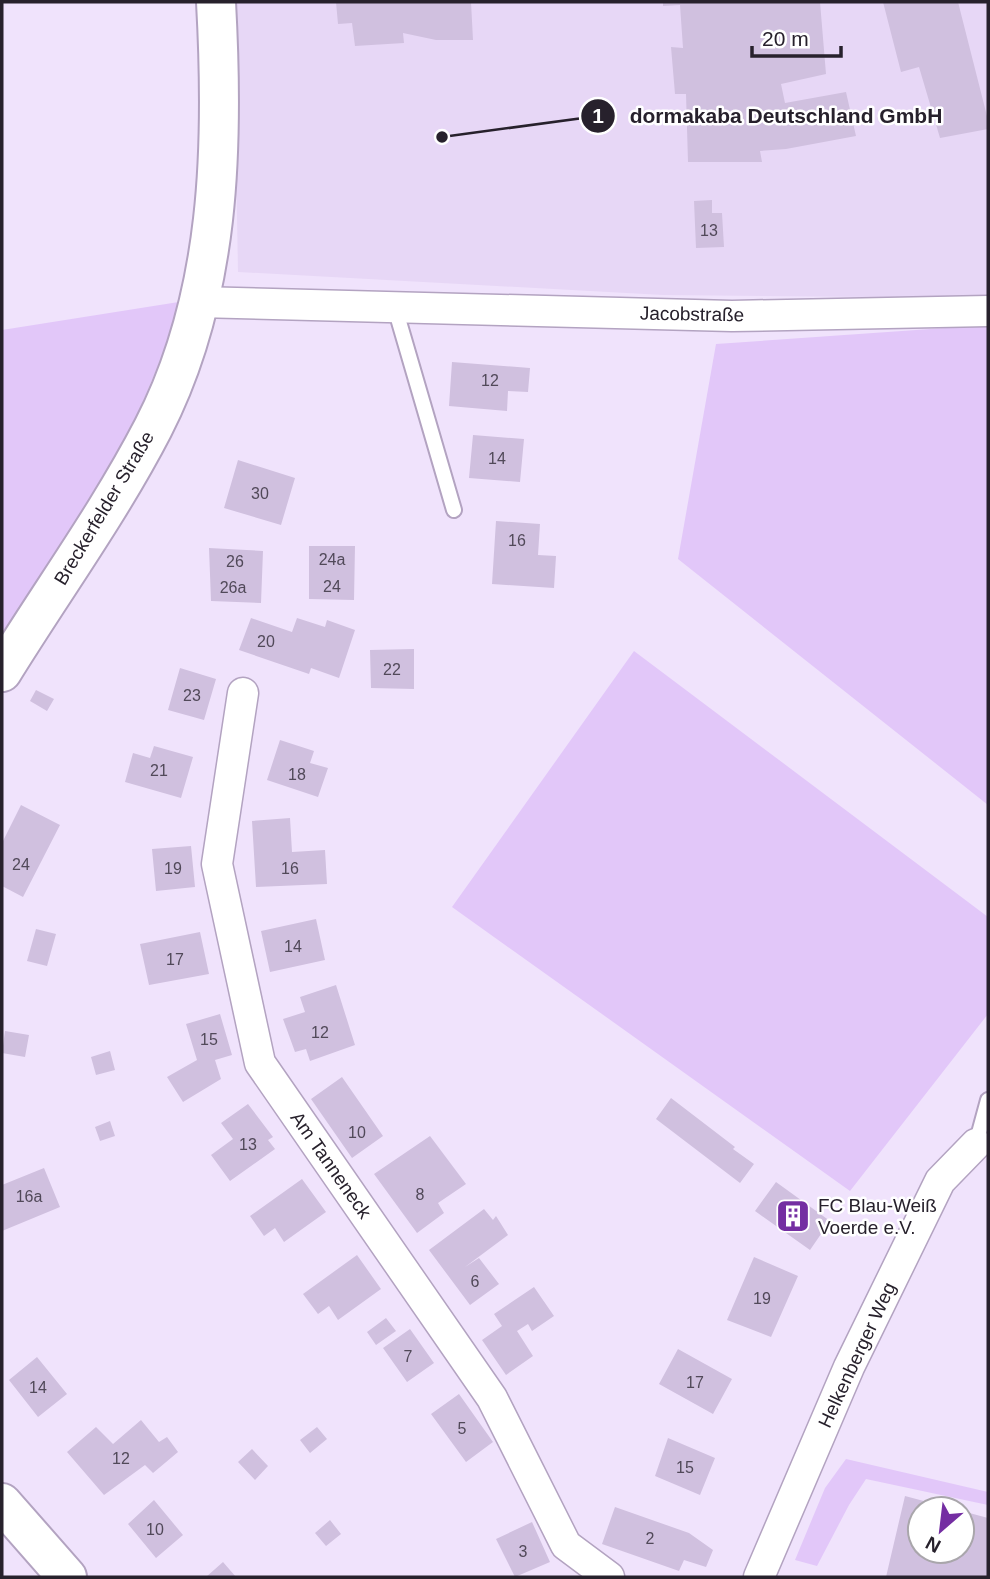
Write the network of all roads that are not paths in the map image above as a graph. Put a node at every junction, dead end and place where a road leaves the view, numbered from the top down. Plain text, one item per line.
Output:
1 (216, 2) edge
2 (198, 302) junction
3 (395, 308) junction
4 (988, 311) edge
5 (454, 510) dead end
6 (2, 672) edge
7 (243, 693) dead end
8 (988, 1100) edge
9 (976, 1144) joint
10 (2, 1503) edge
11 (67, 1577) edge
12 (608, 1577) edge
13 (759, 1577) edge

1 - 2 main road, Breckerfelder Straße
2 - 3 street, Jacobstraße
2 - 6 main road, Breckerfelder Straße
3 - 4 street, Jacobstraße
3 - 5 lane
7 - 12 street, Am Tanneneck
8 - 9 lane
9 - 13 street, Helkenberger Weg
10 - 11 main road

